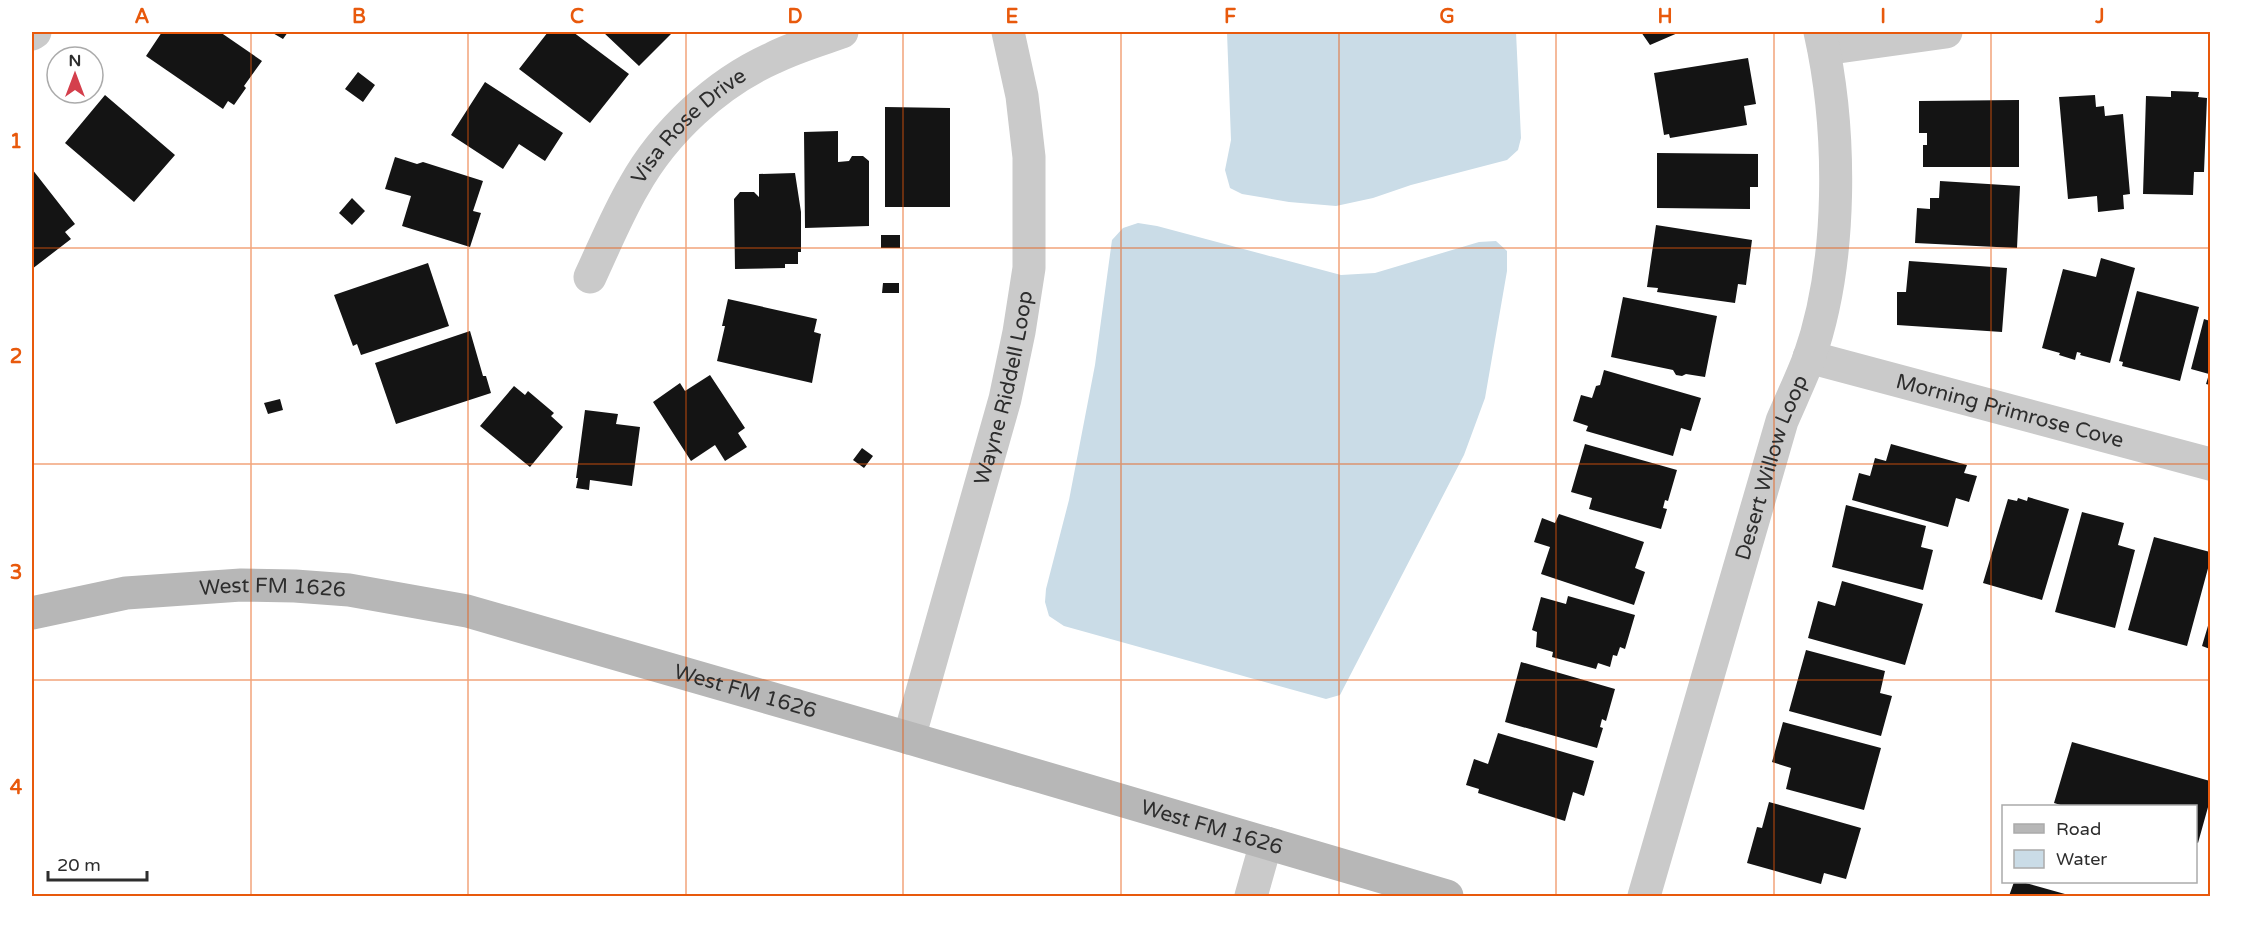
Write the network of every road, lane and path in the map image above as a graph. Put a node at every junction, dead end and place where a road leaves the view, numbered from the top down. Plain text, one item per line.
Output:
1 (842, 32) edge
2 (1008, 32) edge
3 (1946, 32) edge
4 (1822, 40) edge
5 (590, 277) dead end
6 (1809, 357) junction
7 (2211, 464) edge
8 (32, 613) edge
9 (909, 738) junction
10 (1266, 843) junction
11 (1251, 897) edge
12 (1446, 897) edge
13 (1644, 897) edge

1 - 5 street, Visa Rose Drive
2 - 9 street, Wayne Riddell Loop
3 - 4 street
4 - 6 street, Desert Willow Loop
6 - 7 street, Morning Primrose Cove
6 - 13 street, Desert Willow Loop
8 - 9 main road, West FM 1626
9 - 10 main road, West FM 1626
10 - 11 street
10 - 12 main road, West FM 1626

